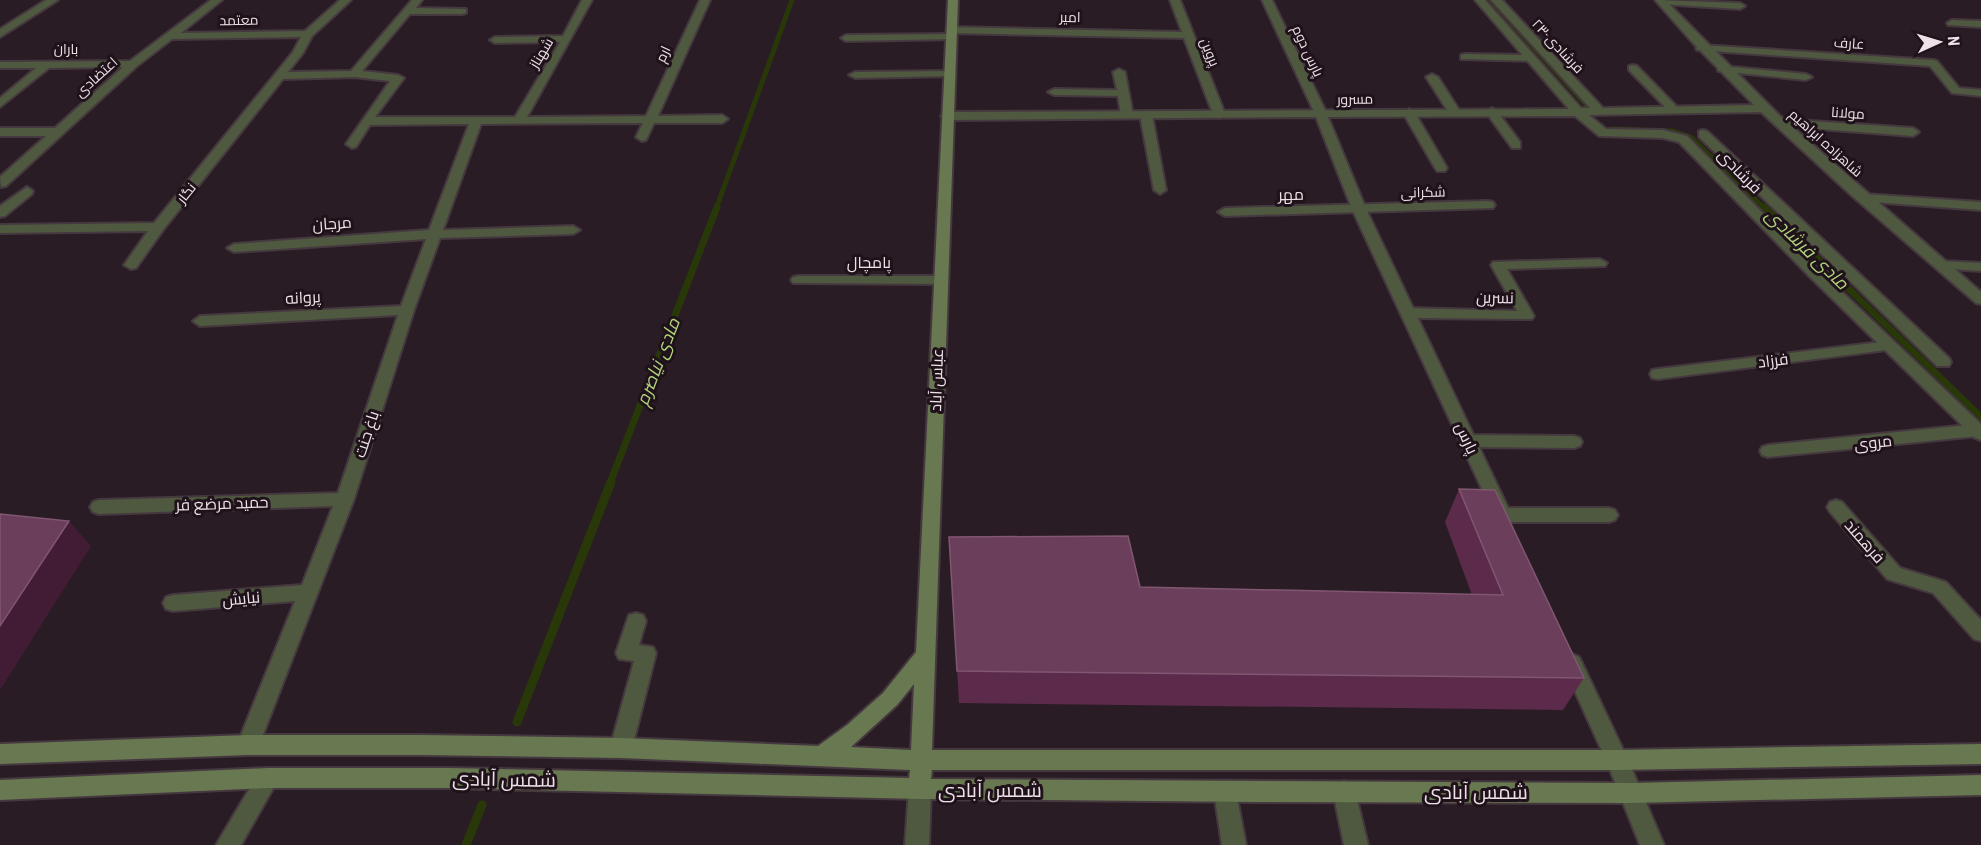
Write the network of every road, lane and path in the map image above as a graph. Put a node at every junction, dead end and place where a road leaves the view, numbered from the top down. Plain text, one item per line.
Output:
1 (53, 0) edge
2 (217, 0) edge
3 (346, 0) edge
4 (417, 0) edge
5 (587, 0) edge
6 (705, 0) edge
7 (954, 0) edge
8 (1175, 0) edge
9 (1267, 0) edge
10 (1480, 0) edge
11 (1496, 0) edge
12 (1660, 0) edge
13 (1740, 6) dead end
14 (407, 11) junction
15 (462, 11) dead end
16 (1953, 23) dead end
17 (1981, 24) edge
18 (952, 33) junction
19 (0, 34) edge
20 (308, 34) junction
21 (1187, 35) junction
22 (170, 36) junction
23 (846, 38) dead end
24 (566, 39) junction
25 (495, 40) dead end
26 (1701, 48) junction
27 (1465, 57) dead end
28 (1531, 58) junction
29 (0, 64) edge
30 (47, 64) junction
31 (133, 64) junction
32 (1633, 68) dead end
33 (1722, 69) junction
34 (1119, 72) dead end
35 (354, 74) junction
36 (949, 74) junction
37 (855, 75) dead end
38 (281, 76) junction
39 (1432, 77) dead end
40 (1806, 77) dead end
41 (1054, 92) dead end
42 (1121, 93) junction
43 (1981, 93) edge
44 (0, 104) edge
45 (1763, 108) junction
46 (1674, 110) junction
47 (1599, 111) junction
48 (1492, 112) junction
49 (1578, 112) junction
50 (1409, 113) junction
51 (1455, 113) junction
52 (1219, 114) junction
53 (1321, 114) junction
54 (1127, 115) junction
55 (1146, 115) junction
56 (947, 116) junction
57 (722, 119) dead end
58 (649, 120) junction
59 (366, 121) junction
60 (476, 121) junction
61 (518, 121) junction
62 (1781, 123) junction
63 (0, 132) edge
64 (57, 132) junction
65 (1913, 132) dead end
66 (1703, 134) dead end
67 (642, 138) dead end
68 (352, 144) dead end
69 (1516, 145) dead end
70 (1441, 168) dead end
71 (1, 183) edge
72 (1160, 190) dead end
73 (27, 192) dead end
74 (1864, 198) junction
75 (1488, 206) dead end
76 (1981, 206) edge
77 (1359, 209) junction
78 (1224, 212) dead end
79 (0, 213) edge
80 (158, 227) junction
81 (0, 229) edge
82 (573, 230) dead end
83 (434, 234) junction
84 (234, 248) dead end
85 (1600, 263) dead end
86 (131, 265) dead end
87 (1941, 265) junction
88 (1981, 267) edge
89 (1847, 271) junction
90 (1814, 273) junction
91 (798, 280) dead end
92 (940, 280) junction
93 (1981, 300) edge
94 (407, 309) junction
95 (1409, 313) junction
96 (200, 321) dead end
97 (1889, 346) junction
98 (1943, 362) dead end
99 (1658, 374) dead end
100 (1979, 432) edge
101 (1468, 441) junction
102 (1574, 442) dead end
103 (1768, 451) dead end
104 (345, 499) junction
105 (99, 507) dead end
106 (1836, 507) dead end
107 (1503, 516) junction
108 (1609, 516) dead end
109 (1513, 537) edge
110 (308, 592) junction
111 (173, 603) dead end
112 (636, 621) dead end
113 (1981, 633) edge
114 (1562, 643) edge
115 (924, 657) junction
116 (248, 745) junction
117 (621, 748) junction
118 (0, 754) edge
119 (1981, 754) edge
120 (822, 756) junction
121 (920, 760) junction
122 (1617, 760) junction
123 (268, 778) junction
124 (1981, 786) edge
125 (920, 789) junction
126 (0, 790) edge
127 (1344, 791) junction
128 (1225, 792) junction
129 (1631, 793) junction
130 (228, 845) edge
131 (917, 845) edge
132 (1234, 845) edge
133 (1356, 845) edge
134 (1652, 845) edge

1 - 19 street
2 - 22 street, اعتضادی
3 - 20 street, نگار
4 - 14 street
5 - 24 street, شهناز
6 - 58 street, ارم
7 - 18 main road, عباس آباد
8 - 21 street, پروین
9 - 53 street, پارس دوم
10 - 28 street, فرشادی
11 - 47 street, ۲۳-فرشادی
12 - 13 street
12 - 26 street, شاهزاده ابراهیم
14 - 15 street
14 - 35 street
16 - 17 street
18 - 21 street, امیر
18 - 23 street, امیر
18 - 36 main road, عباس آباد
20 - 22 street, معتمد
20 - 38 street, نگار
21 - 52 street, پروین
22 - 31 street, اعتضادی
24 - 25 street
24 - 61 street, شهناز
26 - 33 street, شاهزاده ابراهیم
26 - 43 street, عارف
27 - 28 street
28 - 49 street, فرشادی
29 - 30 street, باران
30 - 31 street, باران
30 - 44 street
31 - 64 street, اعتضادی
32 - 46 street
33 - 40 street
33 - 45 street, شاهزاده ابراهیم
34 - 42 street
35 - 38 street
35 - 59 street
36 - 37 street
36 - 56 main road, عباس آباد
38 - 80 street, نگار
39 - 51 street
41 - 42 street
42 - 54 street
45 - 46 street, مسرور
45 - 62 street, شاهزاده ابراهیم
46 - 47 street, مسرور
47 - 49 street, مسرور
48 - 49 street, مسرور
48 - 51 street, مسرور
48 - 69 street
49 - 90 street, فرشادی
50 - 51 street, مسرور
50 - 53 street, مسرور
50 - 70 street
52 - 53 street, مسرور
52 - 55 street, مسرور
53 - 77 street, پارس
54 - 55 street, مسرور
54 - 56 street, مسرور
55 - 72 street
56 - 92 main road, عباس آباد
57 - 58 street
58 - 61 street
58 - 67 street, ارم
59 - 60 street
59 - 68 street
60 - 61 street
60 - 83 street, باغ جنت
62 - 65 street, مولانا
62 - 74 street, شاهزاده ابراهیم
63 - 64 street
64 - 71 street, اعتضادی
66 - 89 street
73 - 79 street
74 - 76 street
74 - 87 street, شاهزاده ابراهیم
75 - 77 street, شکرانی
77 - 78 street, مهر
77 - 95 street, پارس
80 - 81 street
80 - 86 street, نگار
82 - 83 street, مرجان
83 - 84 street, مرجان
83 - 94 street, باغ جنت
85 - 95 street, نسرین
87 - 88 street
87 - 93 street, شاهزاده ابراهیم
89 - 90 street
89 - 98 street
90 - 97 street, فرشادی
91 - 92 street, پامچال
92 - 115 main road, عباس آباد
94 - 96 street, پروانه
94 - 104 street, باغ جنت
95 - 101 street, پارس
97 - 99 street, فرزاد
97 - 100 street, فرشادی
100 - 103 street, مروی
101 - 102 street
101 - 107 street, پارس
104 - 105 street, حمید مرضع فر
104 - 110 street, باغ جنت
106 - 113 street, فرهمند
107 - 108 street
107 - 109 street, پارس
110 - 111 street, نیایش
110 - 116 street, باغ جنت
112 - 117 street
114 - 122 street
115 - 120 main road
115 - 121 main road, عباس آباد
116 - 117 main road, شمس آبادی
116 - 118 main road, شمس آبادی
117 - 120 main road, شمس آبادی
119 - 122 main road, شمس آبادی
120 - 121 main road, شمس آبادی
121 - 122 main road, شمس آبادی
121 - 125 main road, عباس آباد
122 - 129 street
123 - 125 main road, شمس آبادی
123 - 126 main road, شمس آبادی
123 - 130 street
124 - 129 main road, شمس آبادی
125 - 128 main road, شمس آبادی
125 - 131 street
127 - 128 main road, شمس آبادی
127 - 129 main road, شمس آبادی
127 - 133 street
128 - 132 street
129 - 134 street

